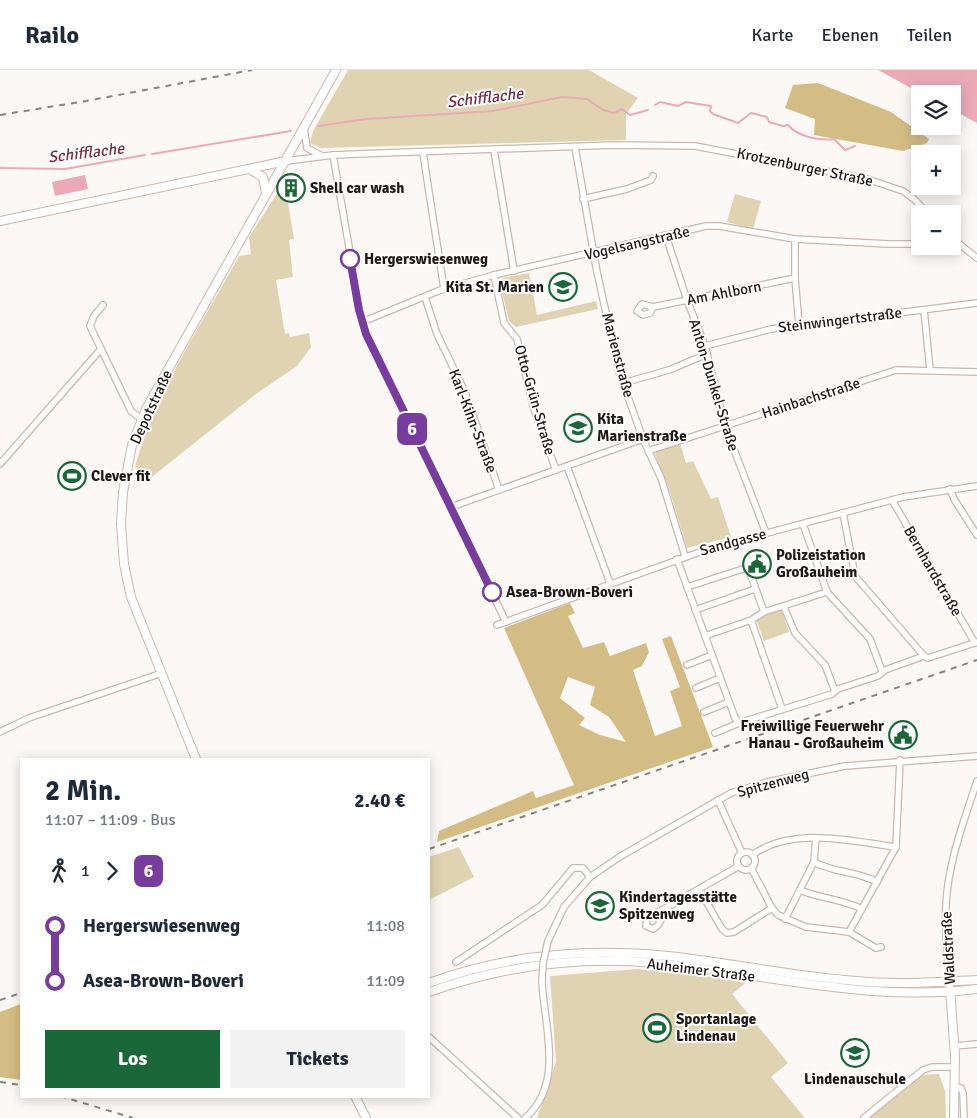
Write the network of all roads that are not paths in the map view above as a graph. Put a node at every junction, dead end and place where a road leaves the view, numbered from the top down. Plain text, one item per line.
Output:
1 (336, 70) edge
2 (304, 128) junction
3 (576, 147) junction
4 (494, 150) junction
5 (423, 153) junction
6 (333, 155) junction
7 (324, 156) junction
8 (286, 161) junction
9 (247, 168) junction
10 (653, 176) dead end
11 (265, 198) junction
12 (584, 199) junction
13 (920, 205) edge
14 (0, 222) edge
15 (666, 236) junction
16 (795, 239) junction
17 (911, 244) edge
18 (961, 245) edge
19 (593, 253) junction
20 (977, 258) edge
21 (514, 271) junction
22 (494, 275) junction
23 (795, 278) junction
24 (444, 289) junction
25 (425, 297) junction
26 (686, 300) junction
27 (977, 303) edge
28 (103, 305) dead end
29 (653, 307) dead end
30 (924, 310) junction
31 (362, 322) junction
32 (799, 325) junction
33 (705, 346) junction
34 (101, 349) junction
35 (707, 354) junction
36 (930, 370) junction
37 (977, 372) edge
38 (623, 383) junction
39 (141, 419) junction
40 (725, 426) junction
41 (643, 439) junction
42 (648, 451) junction
43 (0, 464) edge
44 (567, 466) junction
45 (556, 470) junction
46 (977, 486) edge
47 (950, 489) junction
48 (499, 490) junction
49 (892, 500) junction
50 (451, 507) junction
51 (843, 512) junction
52 (803, 524) junction
53 (766, 533) junction
54 (977, 535) edge
55 (685, 556) junction
56 (677, 559) junction
57 (610, 583) junction
58 (687, 587) junction
59 (756, 589) junction
60 (827, 592) junction
61 (784, 607) junction
62 (695, 610) junction
63 (764, 612) junction
64 (751, 620) junction
65 (506, 622) junction
66 (497, 625) dead end
67 (705, 636) junction
68 (976, 642) edge
69 (712, 655) junction
70 (924, 656) junction
71 (687, 665) dead end
72 (882, 671) junction
73 (162, 672) junction
74 (720, 678) junction
75 (696, 688) dead end
76 (835, 691) junction
77 (729, 702) junction
78 (782, 709) junction
79 (704, 712) dead end
80 (740, 723) junction
81 (0, 732) edge
82 (715, 733) dead end
83 (977, 756) edge
84 (196, 758) edge
85 (900, 760) junction
86 (977, 781) edge
87 (718, 800) junction
88 (816, 838) junction
89 (896, 847) junction
90 (742, 853) junction
91 (752, 855) junction
92 (814, 862) junction
93 (739, 866) junction
94 (751, 868) junction
95 (590, 877) junction
96 (877, 882) junction
97 (700, 889) junction
98 (800, 890) junction
99 (772, 908) junction
100 (664, 909) dead end
101 (862, 909) junction
102 (785, 918) junction
103 (849, 932) junction
104 (881, 947) dead end
105 (456, 962) dead end
106 (977, 980) edge
107 (950, 982) junction
108 (430, 983) edge
109 (977, 989) edge
110 (430, 992) edge
111 (951, 992) junction
112 (430, 1038) edge
113 (977, 1044) edge
114 (955, 1046) junction
115 (955, 1067) junction
116 (955, 1086) junction
117 (356, 1098) edge
118 (366, 1118) edge
119 (518, 1118) edge
120 (526, 1118) edge
121 (864, 1118) edge
122 (954, 1118) edge
123 (964, 1118) edge

1 - 2 main road, Depotstraße
2 - 7 street
2 - 8 main road, Depotstraße
3 - 4 street
3 - 12 street, Marienstraße
3 - 13 street, Krotzenburger Straße
4 - 5 street
4 - 21 street
5 - 6 street
5 - 24 street
6 - 7 street
6 - 31 street
7 - 8 street
8 - 9 main road
8 - 11 main road, Depotstraße
9 - 11 main road
9 - 14 main road
10 - 12 street
11 - 39 main road, Depotstraße
12 - 19 street, Marienstraße
15 - 16 street, Vogelsangstraße
15 - 19 street, Vogelsangstraße
15 - 26 street, Anton-Dunkel-Straße
16 - 17 street, Vogelsangstraße
16 - 23 street
18 - 20 street
19 - 21 street, Vogelsangstraße
19 - 38 street, Marienstraße
21 - 22 street, Vogelsangstraße
22 - 24 street, Vogelsangstraße
22 - 45 street, Otto-Grün-Straße
23 - 26 street, Am Ahlborn
23 - 32 street
24 - 25 street, Vogelsangstraße
25 - 31 street, Vogelsangstraße
25 - 48 street, Karl-Kihn-Straße
26 - 29 street, Am Ahlborn
26 - 33 street, Anton-Dunkel-Straße
27 - 30 street, Steinwingertstraße
28 - 34 street
30 - 32 street, Steinwingertstraße
30 - 36 street
31 - 50 street
32 - 33 street, Steinwingertstraße
33 - 35 street, Anton-Dunkel-Straße
34 - 39 street
34 - 43 street
35 - 38 street
35 - 40 street, Anton-Dunkel-Straße
36 - 37 street, Hainbachstraße
36 - 40 street, Hainbachstraße
38 - 41 street, Marienstraße
39 - 73 main road, Depotstraße
40 - 42 street, Hainbachstraße
40 - 53 street, Anton-Dunkel-Straße
41 - 42 street, Marienstraße
41 - 44 street
42 - 55 street, Marienstraße
44 - 45 street
44 - 57 street
45 - 48 street
46 - 47 street, Sandgasse
47 - 49 street, Sandgasse
47 - 54 street
48 - 50 street
49 - 51 street, Sandgasse
49 - 68 street, Bernhardstraße
50 - 65 street
51 - 52 street, Sandgasse
51 - 70 street
52 - 53 street, Sandgasse
52 - 60 street
53 - 55 street, Sandgasse
55 - 56 street, Sandgasse
56 - 57 street, Sandgasse
56 - 58 street
57 - 65 street, Sandgasse
58 - 59 street
58 - 62 street
59 - 62 street
59 - 63 street
60 - 61 street
60 - 72 street
61 - 63 street
61 - 76 street
62 - 67 street
63 - 64 street
64 - 67 street
64 - 78 street
65 - 66 street, Sandgasse
67 - 69 street
68 - 70 street
69 - 71 street
69 - 74 street
70 - 72 street
72 - 76 street
73 - 81 street
73 - 84 main road, Depotstraße
74 - 75 street
74 - 77 street
76 - 78 street
77 - 79 street
77 - 80 street
78 - 80 street
80 - 82 street
83 - 85 street, Spitzenweg
85 - 87 street, Spitzenweg
85 - 89 street
86 - 107 street, Waldstraße
87 - 90 street
87 - 95 street, Spitzenweg
88 - 89 street
88 - 91 street
88 - 92 street
89 - 96 street
90 - 91 street
90 - 93 street
91 - 94 street
92 - 96 street
92 - 98 street
93 - 94 street
93 - 97 street
94 - 99 street
95 - 105 street
95 - 120 street, Spitzenweg, bridge
96 - 101 street
97 - 99 street
97 - 100 street
98 - 101 street
98 - 102 street
99 - 102 street
101 - 103 street
102 - 103 street
103 - 104 street
106 - 107 main road, Auheimer Straße
107 - 108 main road, Auheimer Straße
107 - 111 main road, Waldstraße
109 - 111 main road, Auheimer Straße
110 - 111 main road, Auheimer Straße
111 - 114 main road, Waldstraße
112 - 119 street
113 - 114 street
114 - 115 main road, Waldstraße
115 - 116 main road, Waldstraße
115 - 121 street
116 - 122 main road, Waldstraße
116 - 123 street
117 - 118 main road

